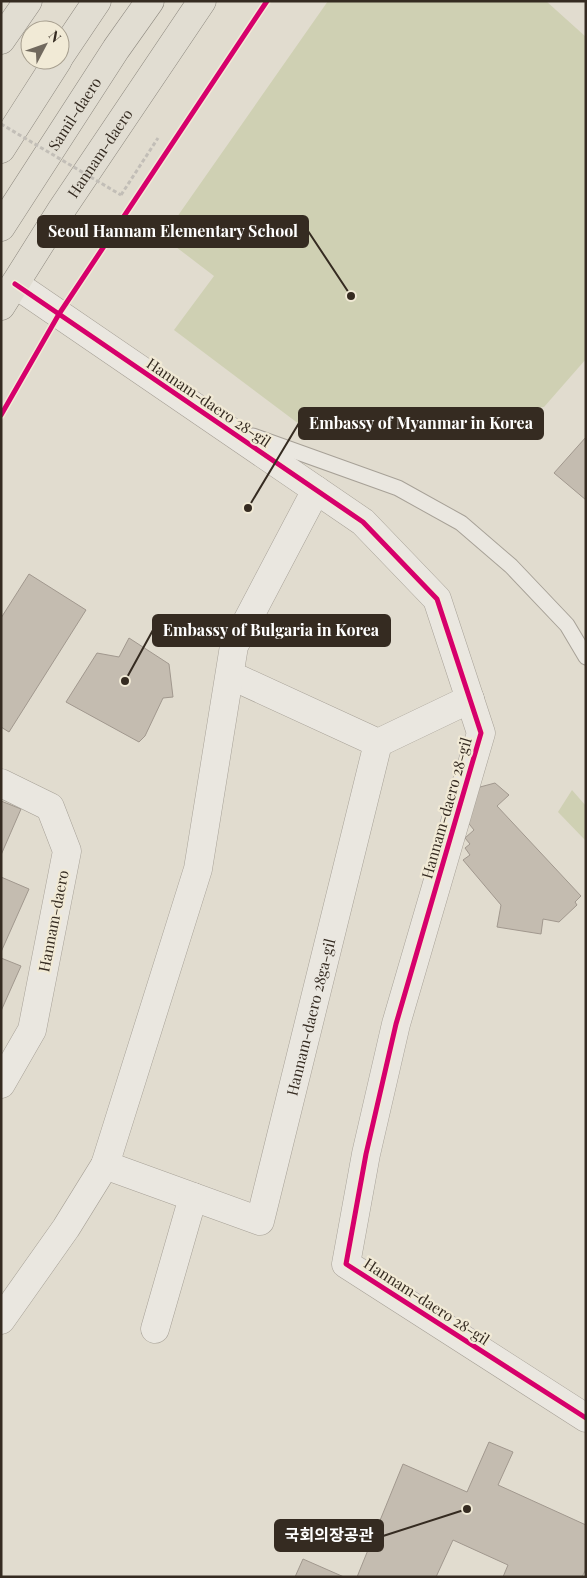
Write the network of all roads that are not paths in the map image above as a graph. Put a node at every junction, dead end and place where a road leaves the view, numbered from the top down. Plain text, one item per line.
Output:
1 (28, 1) edge
2 (97, 1) edge
3 (150, 1) edge
4 (202, 1) edge
5 (1, 40) edge
6 (70, 41) edge
7 (52, 70) edge
8 (1, 149) edge
9 (1, 227) edge
10 (8, 295) edge
11 (219, 424) junction
12 (316, 490) junction
13 (586, 657) edge
14 (230, 675) junction
15 (470, 699) junction
16 (378, 743) junction
17 (1, 783) edge
18 (1, 1084) edge
19 (105, 1165) junction
20 (193, 1197) junction
21 (1, 1320) edge
22 (155, 1329) dead end
23 (586, 1418) edge

1 - 5 main road
2 - 6 main road
3 - 9 main road, Samil-daero
4 - 10 main road, Hannam-daero
7 - 8 main road
10 - 11 street, Hannam-daero 28-gil
11 - 12 street, Hannam-daero 28-gil
11 - 13 lane
12 - 14 street
12 - 15 street, Hannam-daero 28-gil
14 - 16 street
14 - 19 street
15 - 16 street
15 - 23 street, Hannam-daero 28-gil
16 - 20 street, Hannam-daero 28ga-gil
17 - 18 street, Hannam-daero
19 - 20 street, Hannam-daero 28ga-gil
19 - 21 street
20 - 22 street

